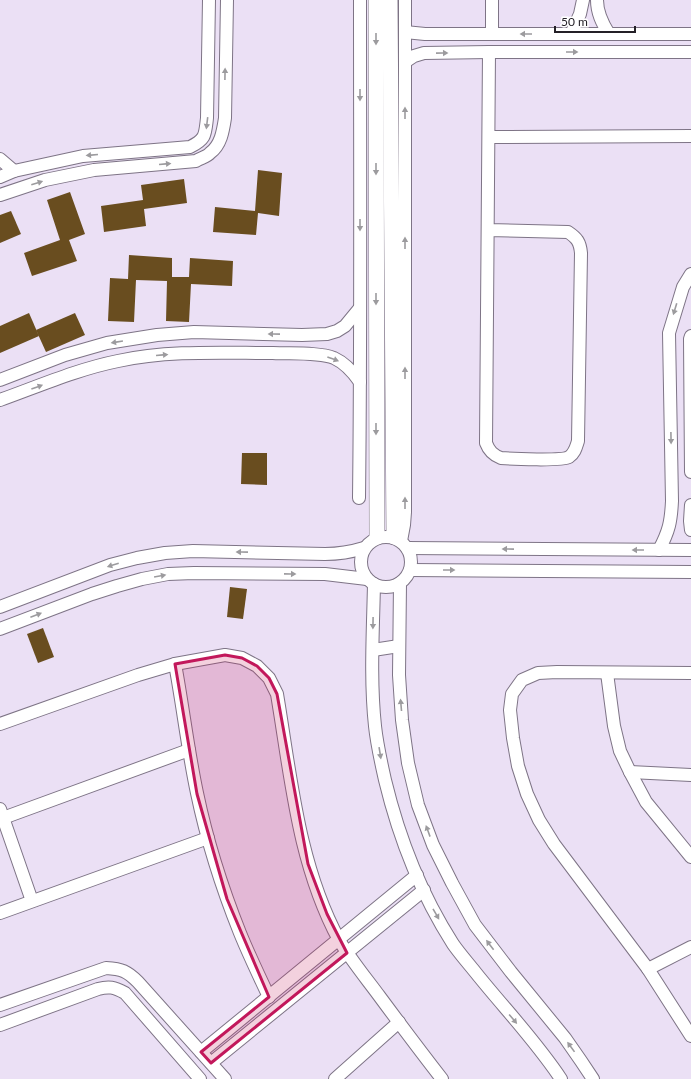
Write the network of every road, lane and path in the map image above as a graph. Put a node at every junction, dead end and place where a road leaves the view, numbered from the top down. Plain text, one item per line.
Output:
1 (210, 0) edge
2 (227, 0) edge
3 (360, 0) edge
4 (376, 0) edge
5 (390, 0) edge
6 (405, 0) edge
7 (492, 0) edge
8 (583, 0) edge
9 (597, 0) edge
10 (405, 32) junction
11 (492, 34) junction
12 (571, 34) junction
13 (609, 34) junction
14 (691, 34) edge
15 (489, 52) junction
16 (691, 52) edge
17 (406, 62) junction
18 (398, 83) junction
19 (691, 136) edge
20 (488, 137) junction
21 (0, 158) edge
22 (14, 171) junction
23 (0, 177) edge
24 (0, 195) edge
25 (488, 230) junction
26 (691, 274) edge
27 (359, 309) junction
28 (302, 335) junction
29 (691, 336) edge
30 (300, 354) junction
31 (0, 380) edge
32 (360, 382) junction
33 (0, 400) edge
34 (691, 472) edge
35 (358, 498) dead end
36 (672, 501) junction
37 (691, 501) edge
38 (691, 505) edge
39 (691, 530) edge
40 (377, 537) junction
41 (401, 542) junction
42 (364, 548) junction
43 (612, 550) junction
44 (659, 550) junction
45 (691, 550) edge
46 (410, 570) junction
47 (612, 571) junction
48 (691, 572) edge
49 (370, 582) junction
50 (400, 582) junction
51 (0, 607) edge
52 (0, 629) edge
53 (399, 646) junction
54 (373, 650) junction
55 (175, 664) junction
56 (606, 673) junction
57 (691, 673) edge
58 (0, 724) edge
59 (188, 750) junction
60 (630, 772) junction
61 (691, 775) edge
62 (2, 814) edge
63 (208, 838) junction
64 (691, 857) edge
65 (417, 875) junction
66 (424, 890) junction
67 (32, 901) junction
68 (0, 913) edge
69 (339, 939) junction
70 (691, 947) edge
71 (347, 953) junction
72 (648, 969) junction
73 (269, 997) junction
74 (0, 1006) edge
75 (399, 1022) junction
76 (0, 1025) edge
77 (691, 1036) edge
78 (201, 1052) junction
79 (211, 1063) junction
80 (200, 1079) edge
81 (225, 1079) edge
82 (335, 1079) edge
83 (442, 1079) edge
84 (561, 1079) edge
85 (593, 1079) edge

1 -> 22 street
24 -> 2 street
3 -> 27 street
4 -> 40 street
5 - 18 street
6 - 10 street
7 - 11 street
8 - 12 street
9 - 13 street
10 - 11 street
10 - 17 street
12 -> 11 street
12 - 13 street
13 - 14 street
15 -> 16 street
17 -> 15 street
15 - 20 street
17 - 18 street
41 -> 18 street
19 - 20 street
20 - 25 street
21 - 22 street
22 - 23 street
25 - 25 street
26 -> 36 street
27 - 28 street
27 - 32 street
28 - 30 street
28 -> 31 street
29 - 34 street
30 -> 32 street
33 -> 30 street
32 - 35 street
36 - 37 street
36 - 44 street
38 - 39 street
40 - 41 street
40 - 42 street
43 -> 41 street
41 - 46 street
42 - 49 street
42 -> 51 street
44 -> 43 street
43 - 47 street
44 - 45 street
46 -> 47 street
46 - 50 street
47 - 48 street
49 - 50 street
52 -> 49 street
49 -> 54 street
50 - 53 street
53 - 54 street
85 -> 53 street
54 -> 65 street
55 - 58 street
55 - 59 street
55 - 69 street
56 - 57 street
56 - 60 street
56 - 72 street
59 - 62 street
59 - 63 street
60 - 61 street
60 - 64 street
62 - 67 street
63 - 67 street
63 - 73 street
65 - 66 street
65 - 69 street
66 - 71 street
66 -> 84 street
67 - 68 street
69 - 71 street
69 - 73 street
70 - 72 street
71 - 75 street
71 - 79 street
72 - 77 street
73 - 78 street
74 - 78 street
75 - 82 street
75 - 83 street
76 - 80 street
78 - 79 street
79 - 81 street

